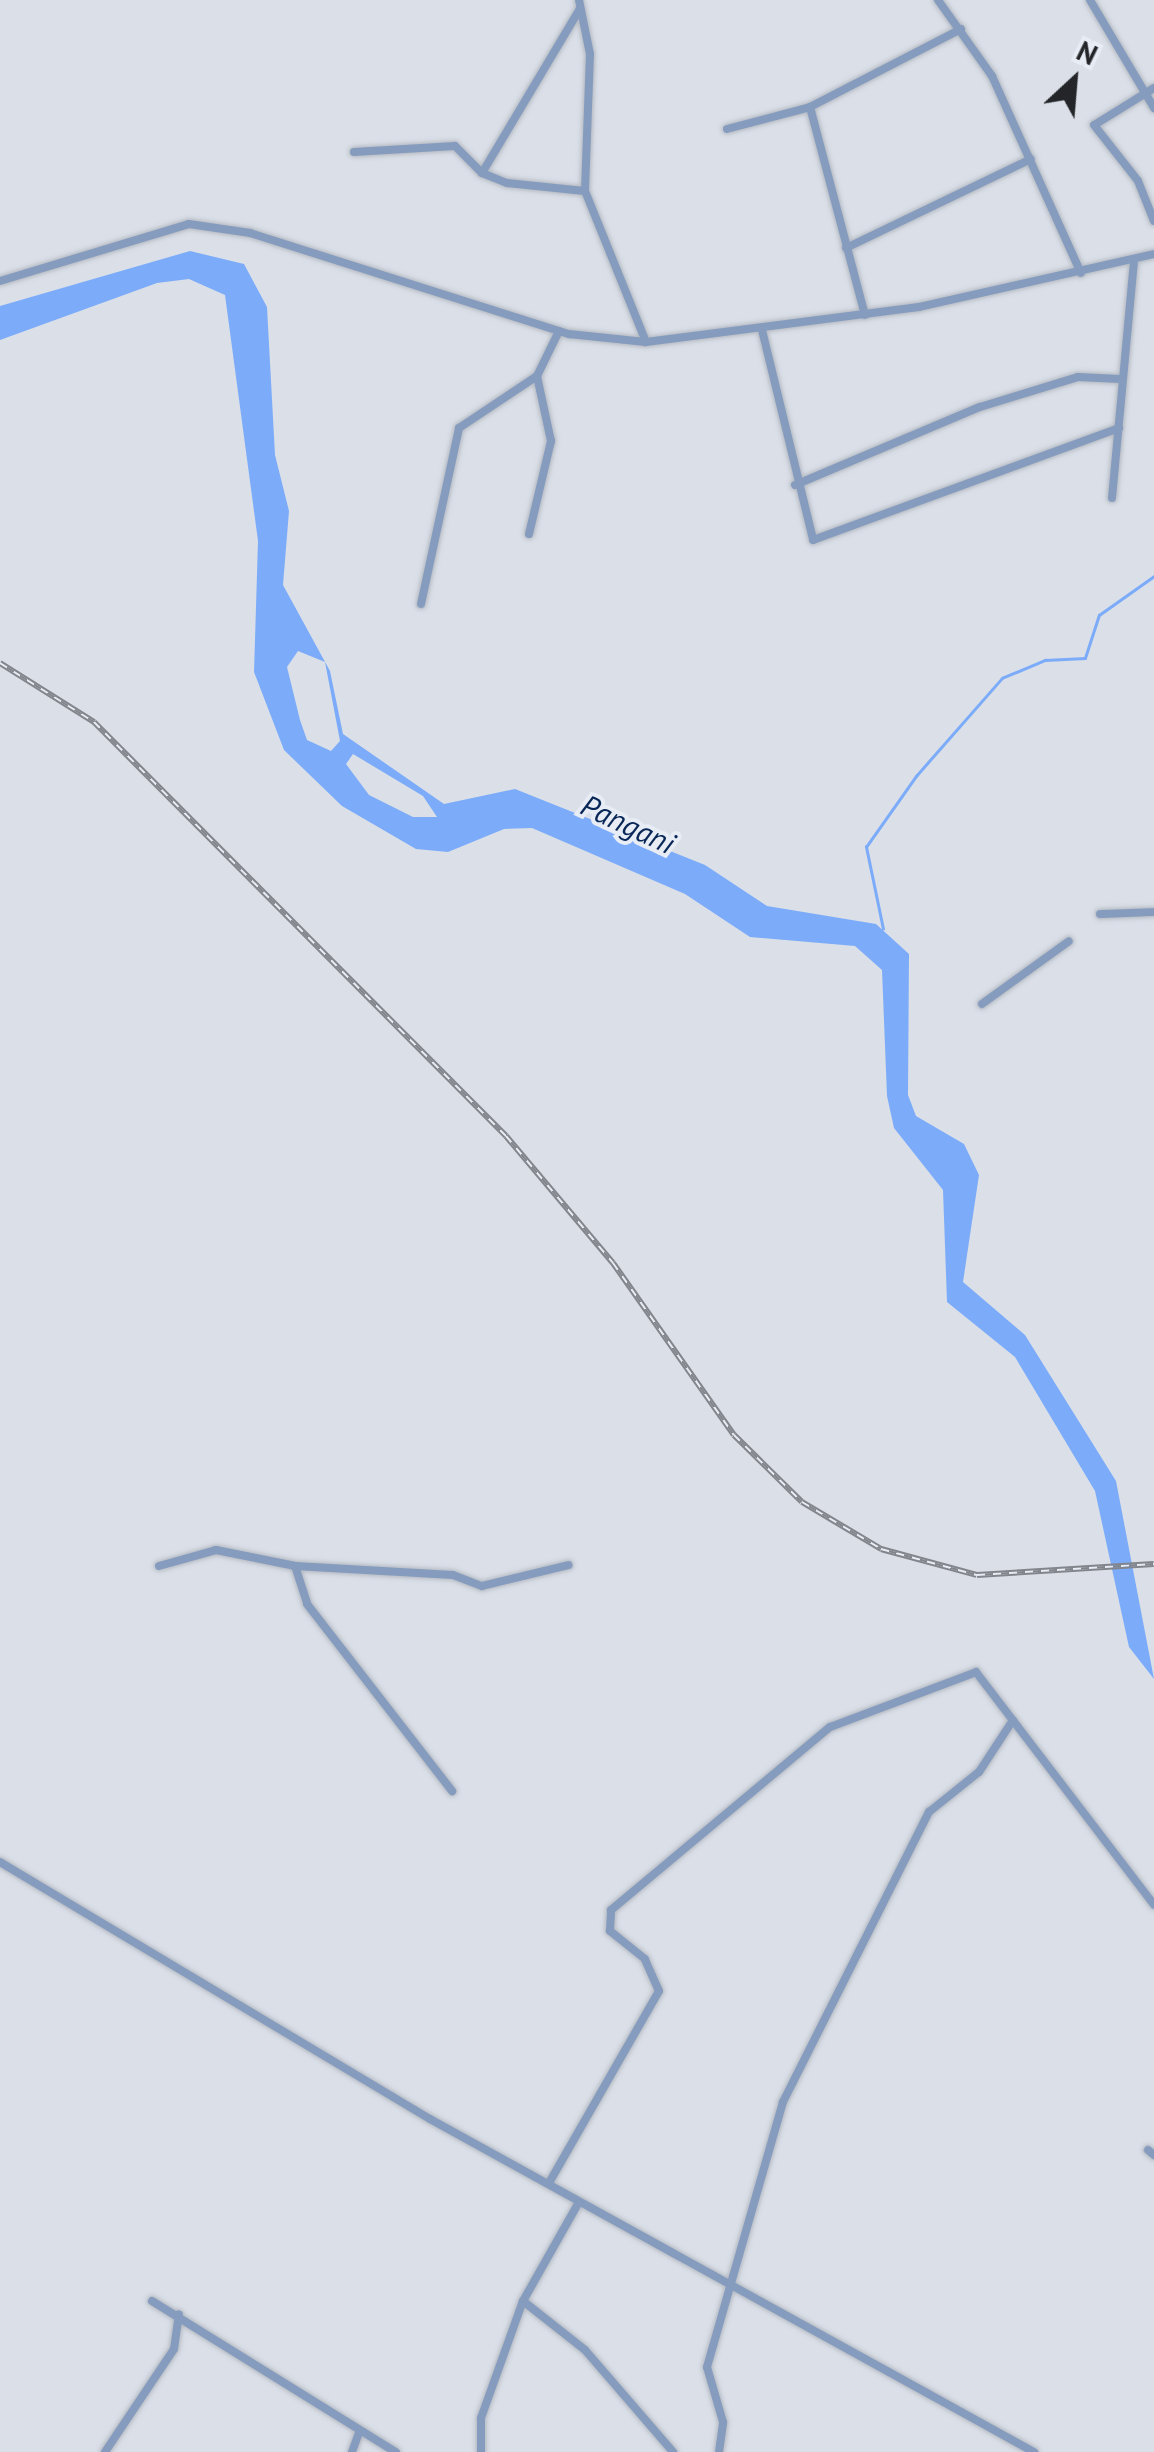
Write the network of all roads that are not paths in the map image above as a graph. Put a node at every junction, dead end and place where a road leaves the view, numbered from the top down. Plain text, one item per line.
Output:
1 (938, 0) edge
2 (1090, 0) edge
3 (580, 4) edge
4 (961, 29) junction
5 (1150, 90) edge
6 (810, 107) junction
7 (1154, 108) edge
8 (727, 129) dead end
9 (354, 152) dead end
10 (1031, 159) junction
11 (482, 174) junction
12 (585, 191) junction
13 (1154, 221) edge
14 (846, 248) junction
15 (1154, 254) edge
16 (1134, 262) junction
17 (1081, 273) junction
18 (0, 281) edge
19 (864, 315) junction
20 (762, 330) junction
21 (559, 331) junction
22 (646, 342) junction
23 (538, 376) junction
24 (1120, 379) junction
25 (1119, 428) junction
26 (795, 485) junction
27 (1112, 498) dead end
28 (529, 534) dead end
29 (421, 604) dead end
30 (1154, 912) edge
31 (1100, 914) dead end
32 (1069, 940) dead end
33 (982, 1004) dead end
34 (569, 1565) dead end
35 (159, 1566) dead end
36 (295, 1566) junction
37 (1013, 1720) junction
38 (452, 1791) dead end
39 (0, 1862) edge
40 (1154, 1905) edge
41 (549, 2183) junction
42 (579, 2202) junction
43 (735, 2290) junction
44 (152, 2301) dead end
45 (523, 2301) junction
46 (179, 2314) junction
47 (360, 2433) junction
48 (105, 2452) edge
49 (352, 2452) edge
50 (396, 2452) edge
51 (481, 2452) edge
52 (672, 2452) edge
53 (720, 2452) edge
54 (1034, 2452) edge

1 - 4 street
2 - 5 street
3 - 11 street
3 - 12 street
4 - 6 street
4 - 10 street
5 - 7 street
5 - 13 street
6 - 8 street
6 - 14 street
9 - 11 street
10 - 14 street
10 - 17 street
11 - 12 street
12 - 22 street
14 - 19 street
15 - 16 street
16 - 17 street
16 - 24 street
17 - 19 street
18 - 21 street
19 - 20 street
20 - 22 street
20 - 26 street
21 - 22 street
21 - 23 street
23 - 28 street
23 - 29 street
24 - 25 street
24 - 26 street
25 - 26 street
25 - 27 street
30 - 31 street
32 - 33 street
34 - 36 street
35 - 36 street
36 - 38 street
37 - 40 street
37 - 41 street
37 - 43 street
39 - 41 street
41 - 42 street
42 - 43 street
42 - 45 street
43 - 53 street
43 - 54 street
44 - 46 street
45 - 51 street
45 - 52 street
46 - 47 street
46 - 48 street
47 - 49 street
47 - 50 street

